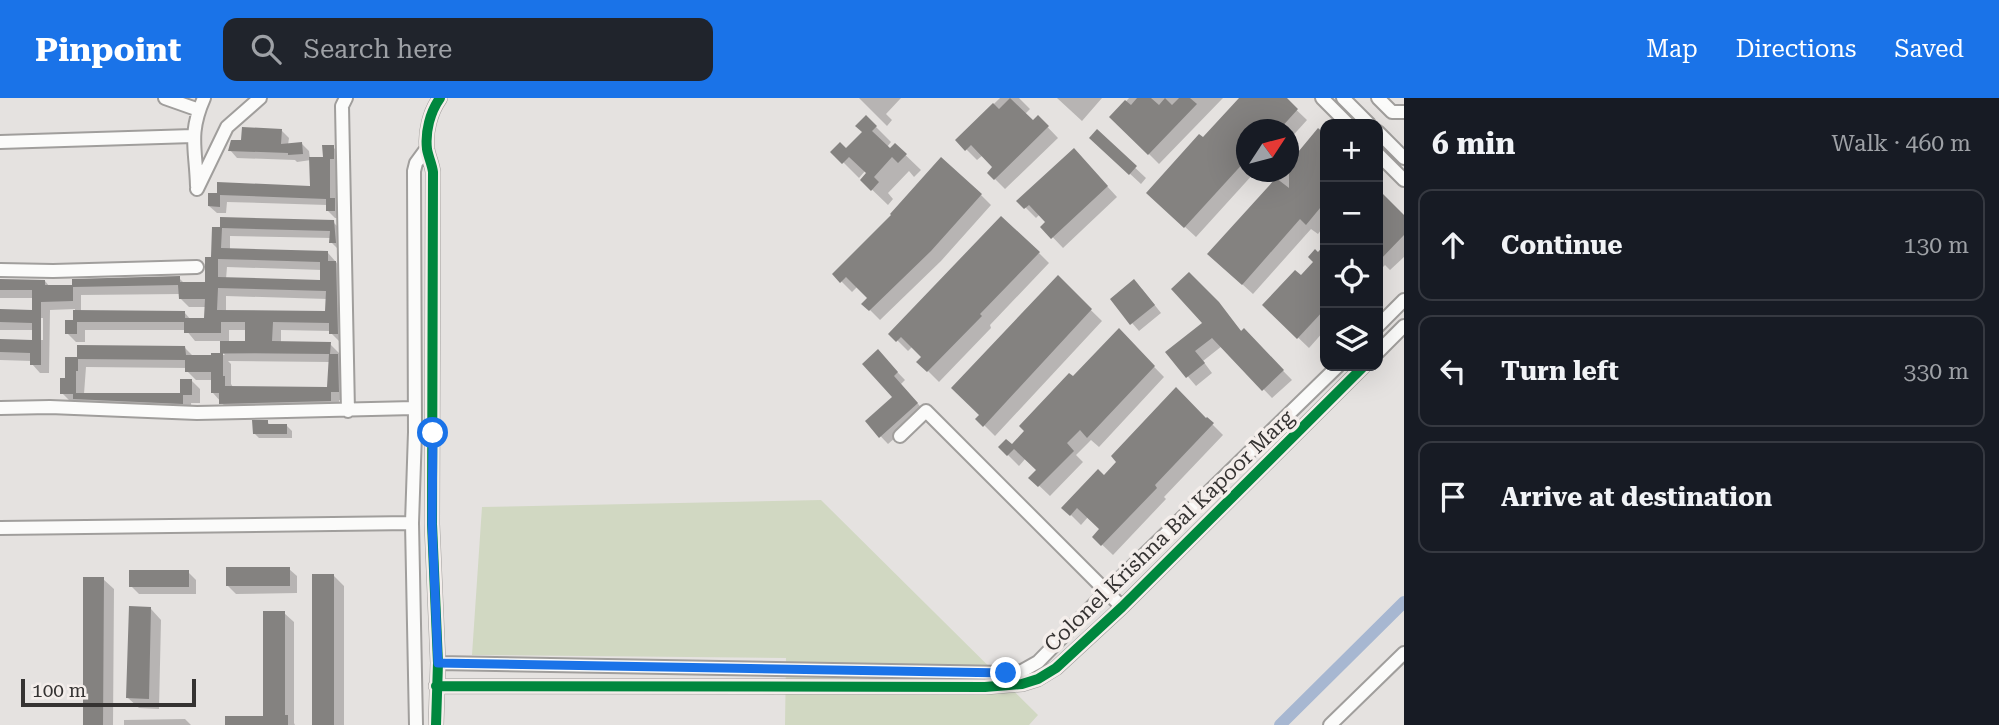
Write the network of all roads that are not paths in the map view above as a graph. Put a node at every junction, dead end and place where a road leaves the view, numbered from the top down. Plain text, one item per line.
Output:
1 (165, 98) edge
2 (237, 98) edge
3 (260, 98) edge
4 (345, 98) edge
5 (440, 98) edge
6 (1322, 98) edge
7 (1343, 98) edge
8 (1382, 100) edge
9 (202, 104) edge
10 (246, 110) junction
11 (1404, 112) edge
12 (1343, 119) edge
13 (1365, 119) edge
14 (193, 136) junction
15 (1383, 137) edge
16 (0, 142) edge
17 (426, 148) junction
18 (1404, 158) edge
19 (1383, 159) edge
20 (1404, 180) edge
21 (197, 267) dead end
22 (0, 270) edge
23 (1404, 300) edge
24 (1383, 321) edge
25 (1404, 326) edge
26 (1383, 347) edge
27 (1333, 371) edge
28 (1359, 371) edge
29 (0, 408) edge
30 (414, 408) junction
31 (348, 411) junction
32 (415, 432) junction
33 (433, 433) junction
34 (900, 436) dead end
35 (412, 523) junction
36 (0, 528) edge
37 (433, 553) junction
38 (412, 555) junction
39 (1106, 592) junction
40 (1122, 607) junction
41 (1404, 653) edge
42 (438, 663) junction
43 (436, 686) junction
44 (416, 725) edge
45 (436, 725) edge
46 (1330, 725) edge

1 - 9 street
2 - 10 street
3 - 10 street
4 - 31 street
5 - 17 street
6 - 12 street
7 - 13 street
8 - 11 street
9 - 14 street
10 - 14 street
14 - 16 street
15 - 18 street
17 - 30 street
17 - 33 street
19 - 20 street
21 - 22 street
23 - 24 street
25 - 26 street
27 - 39 street
28 - 40 street, Colonel Krishna Bal Kapoor Marg
29 - 31 street
30 - 31 street
30 - 32 street
32 - 33 street
32 - 35 street
33 - 37 street
34 - 39 street
35 - 36 street
35 - 38 street
37 - 38 street
37 - 42 street
38 - 44 street
39 - 40 street
39 - 42 street
40 - 43 street, Colonel Krishna Bal Kapoor Marg
41 - 46 street
42 - 43 street
43 - 45 street

